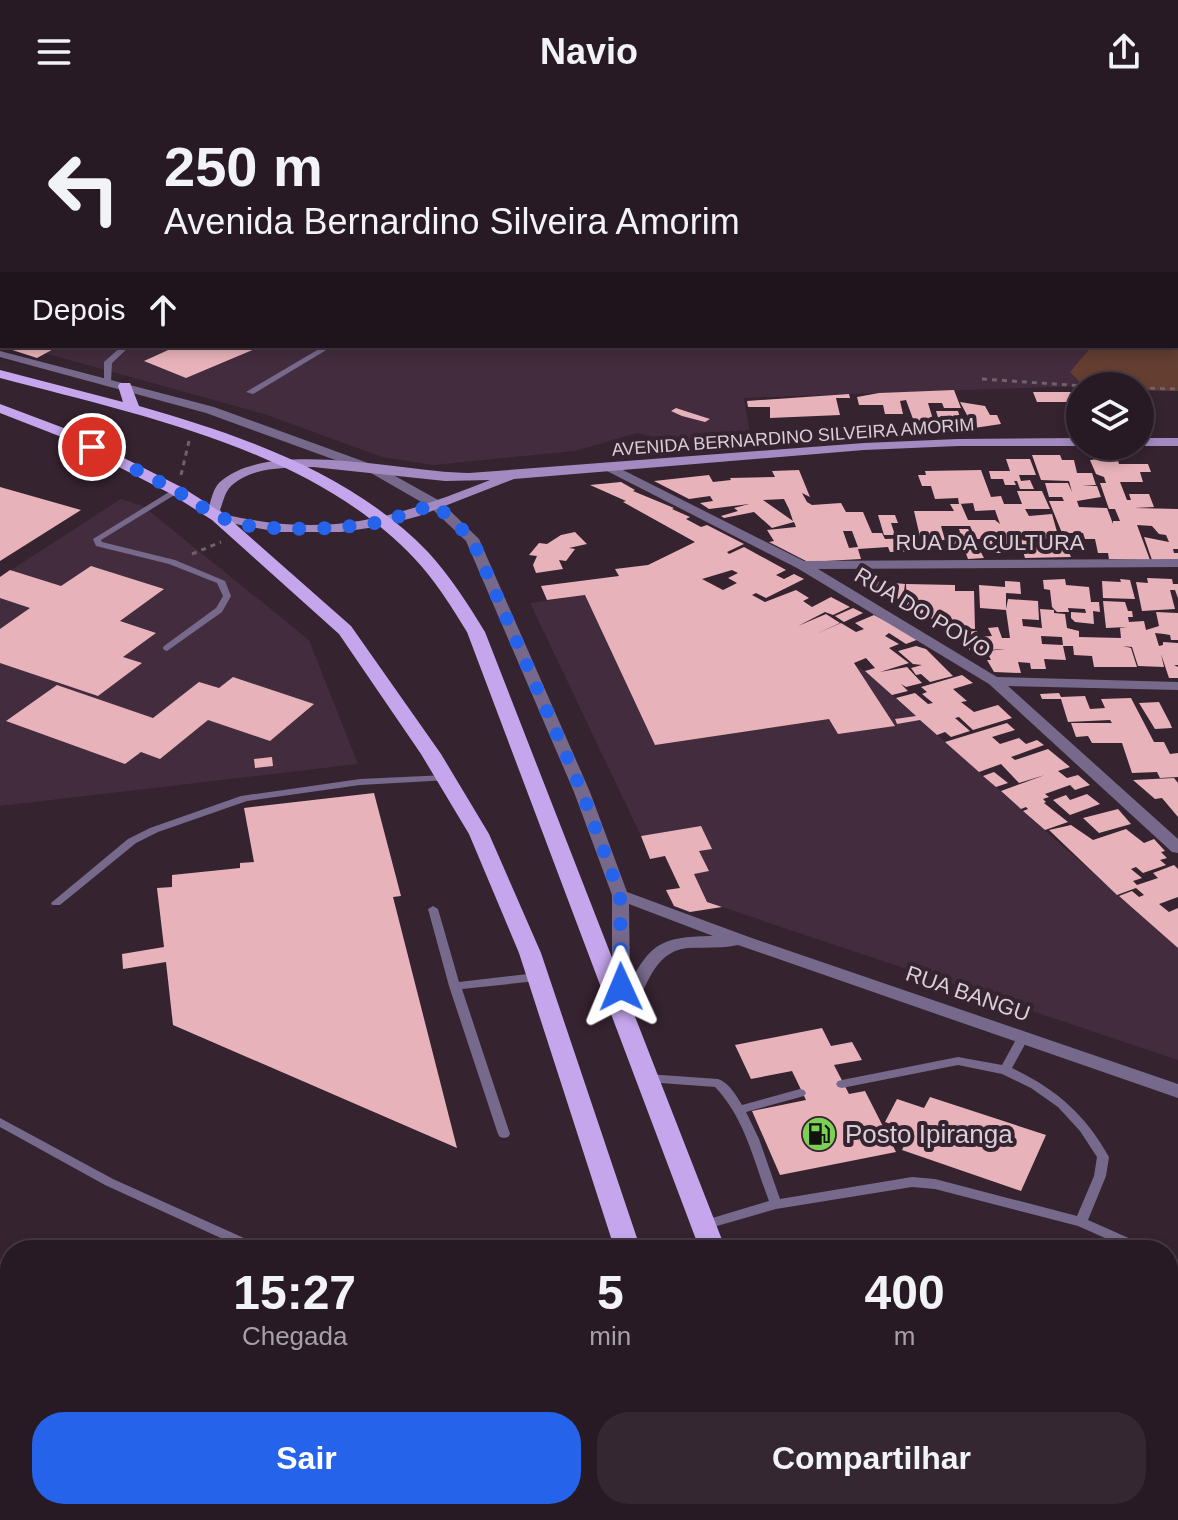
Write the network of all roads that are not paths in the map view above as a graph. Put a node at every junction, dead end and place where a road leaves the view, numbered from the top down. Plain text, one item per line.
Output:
1 (124, 348) edge
2 (326, 348) edge
3 (0, 354) edge
4 (0, 374) edge
5 (107, 382) junction
6 (125, 386) junction
7 (250, 392) dead end
8 (0, 408) edge
9 (133, 409) junction
10 (1066, 442) edge
11 (1154, 442) edge
12 (1178, 442) edge
13 (290, 464) junction
14 (609, 467) junction
15 (375, 470) junction
16 (509, 477) junction
17 (177, 491) junction
18 (435, 504) junction
19 (218, 517) junction
20 (383, 522) junction
21 (1178, 563) edge
22 (802, 565) junction
23 (167, 648) dead end
24 (994, 681) junction
25 (1178, 686) edge
26 (446, 778) junction
27 (1178, 848) edge
28 (620, 895) junction
29 (56, 903) dead end
30 (433, 909) dead end
31 (743, 941) junction
32 (537, 977) junction
33 (455, 986) junction
34 (622, 1018) junction
35 (1023, 1037) junction
36 (1005, 1070) junction
37 (645, 1078) junction
38 (842, 1084) dead end
39 (1178, 1091) edge
40 (800, 1093) dead end
41 (739, 1110) junction
42 (0, 1122) edge
43 (504, 1134) dead end
44 (776, 1204) junction
45 (1081, 1222) junction
46 (703, 1225) junction
47 (237, 1240) edge
48 (622, 1240) edge
49 (709, 1240) edge
50 (1122, 1240) edge

1 - 5 lane
2 - 7 lane
3 - 5 street
4 - 9 main road
5 - 6 street
6 - 9 main road
6 - 15 street
8 - 17 main road
9 - 13 main road
10 - 14 main road, AVENIDA BERNARDINO SILVEIRA AMORIM
11 - 12 main road
13 - 15 main road, AVENIDA BERNARDINO SILVEIRA AMORIM
13 - 19 main road, AVENIDA BERNARDINO SILVEIRA AMORIM
13 - 20 main road
14 - 16 main road, AVENIDA BERNARDINO SILVEIRA AMORIM
14 - 22 street, RUA DO POVO
15 - 16 main road, AVENIDA BERNARDINO SILVEIRA AMORIM
15 - 18 street
16 - 18 main road, AVENIDA BERNARDINO SILVEIRA AMORIM
17 - 19 main road
17 - 23 lane
18 - 20 main road, AVENIDA BERNARDINO SILVEIRA AMORIM
18 - 28 street
19 - 20 main road, AVENIDA BERNARDINO SILVEIRA AMORIM
19 - 26 main road
20 - 34 main road
21 - 22 street, RUA DA CULTURA
22 - 24 street, RUA DO POVO
24 - 25 street
24 - 27 street, RUA DO POVO
26 - 29 lane
26 - 32 main road
28 - 31 street, RUA BANGU
28 - 34 street
30 - 33 lane
31 - 34 street, RUA BANGU
31 - 35 street, RUA BANGU
32 - 33 lane
32 - 48 main road
33 - 43 lane
34 - 37 main road
35 - 36 lane
35 - 39 street, RUA BANGU
36 - 38 lane
36 - 45 lane
37 - 41 lane
37 - 46 main road
40 - 41 lane
41 - 44 lane
42 - 47 lane
44 - 45 lane
44 - 46 lane
45 - 50 lane
46 - 49 main road

